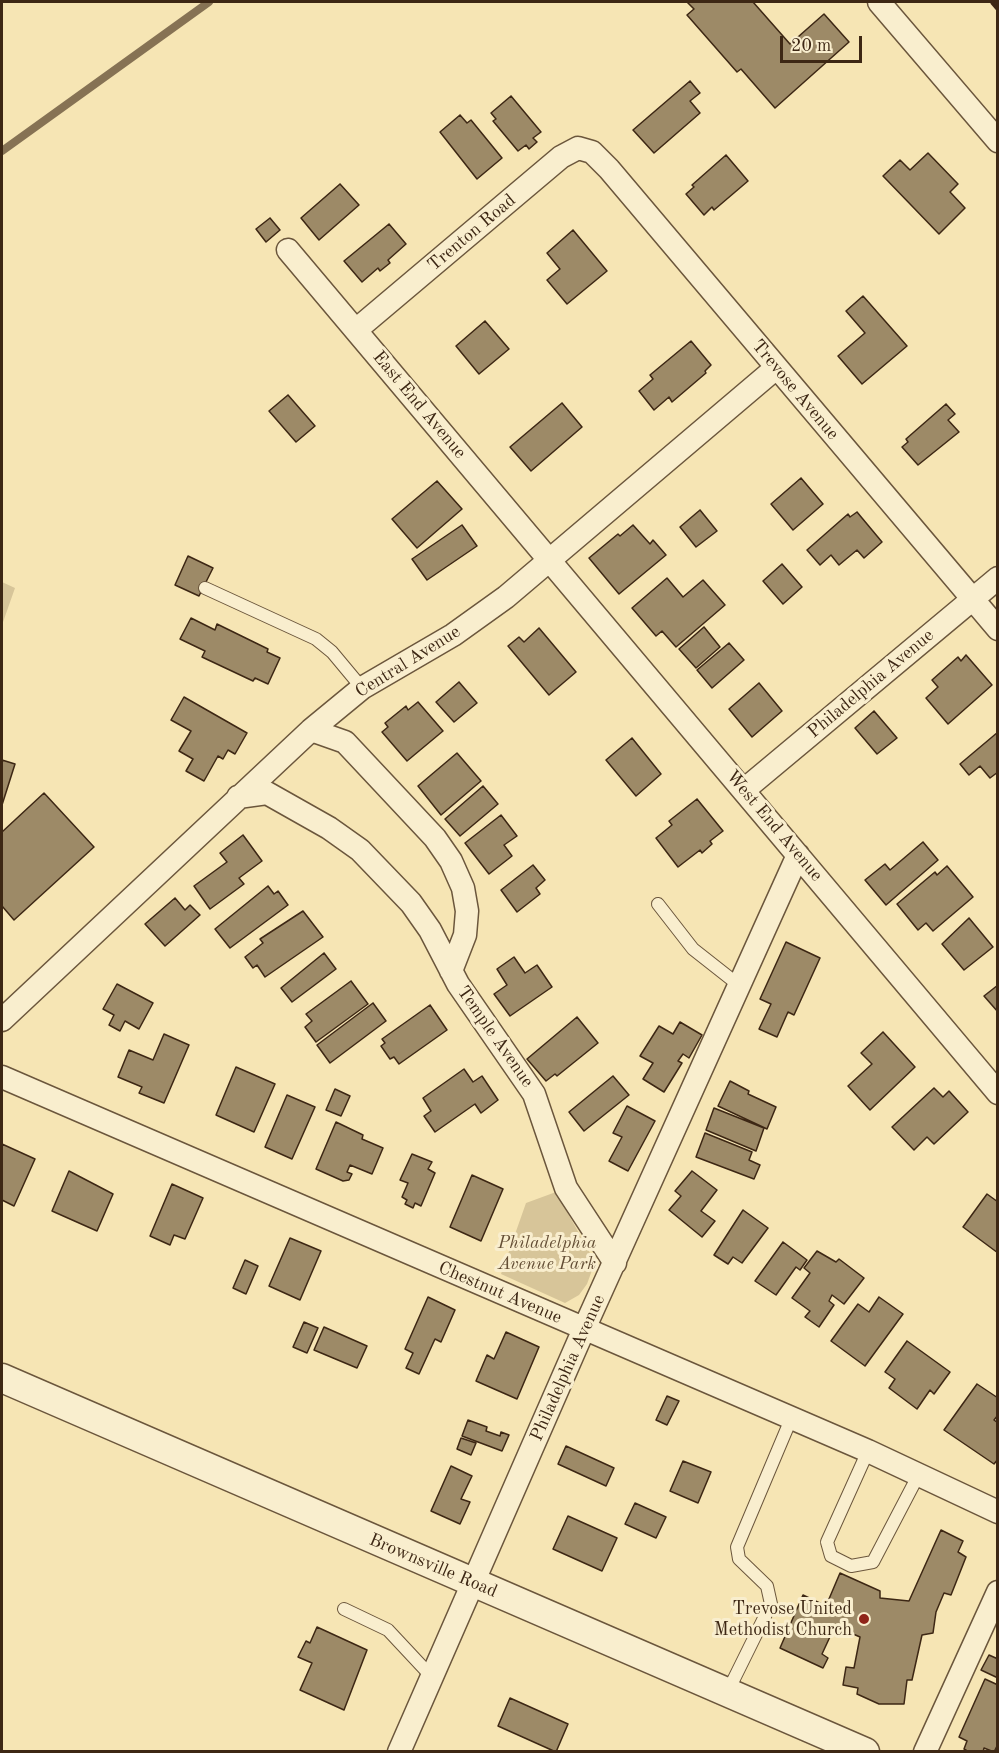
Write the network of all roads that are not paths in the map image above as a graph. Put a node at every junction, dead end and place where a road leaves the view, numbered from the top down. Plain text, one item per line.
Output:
1 (879, 2) edge
2 (998, 141) edge
3 (592, 153) joint
4 (288, 250) dead end
5 (356, 330) junction
6 (776, 368) junction
7 (549, 560) junction
8 (998, 578) edge
9 (205, 588) dead end
10 (972, 599) junction
11 (998, 629) edge
12 (362, 688) junction
13 (311, 730) junction
14 (744, 790) junction
15 (238, 797) junction
16 (798, 855) junction
17 (658, 904) dead end
18 (451, 971) junction
19 (740, 986) junction
20 (2, 1020) edge
21 (2, 1077) edge
22 (998, 1093) edge
23 (615, 1263) junction
24 (584, 1329) junction
25 (2, 1378) edge
26 (791, 1419) junction
27 (868, 1451) junction
28 (919, 1474) junction
29 (998, 1512) edge
30 (474, 1584) junction
31 (998, 1592) edge
32 (344, 1609) dead end
33 (431, 1677) junction
34 (727, 1694) junction
35 (399, 1752) edge
36 (865, 1752) edge
37 (925, 1752) edge

1 - 2 street
3 - 5 street, Trenton Road
3 - 6 street, Trevose Avenue
4 - 5 street, East End Avenue
5 - 7 street, East End Avenue
6 - 7 street, Central Avenue
6 - 10 street, Trevose Avenue
7 - 12 street, Central Avenue
7 - 14 street, West End Avenue
8 - 10 street, Philadelphia Avenue
9 - 12 lane
10 - 11 street, Trevose Avenue
10 - 14 street, Philadelphia Avenue
12 - 13 street, Central Avenue
13 - 15 street, Central Avenue
13 - 18 street
14 - 16 street, West End Avenue
15 - 18 street, Temple Avenue
15 - 20 street, Central Avenue
16 - 19 street, Philadelphia Avenue
16 - 22 street, West End Avenue
17 - 19 lane
18 - 23 street, Temple Avenue
19 - 23 street, Philadelphia Avenue
21 - 24 street, Chestnut Avenue
23 - 24 street, Philadelphia Avenue
24 - 26 street, Chestnut Avenue
24 - 30 street, Philadelphia Avenue
25 - 30 street, Brownsville Road
26 - 27 street, Chestnut Avenue
26 - 34 lane
27 - 28 street, Chestnut Avenue
27 - 28 lane
28 - 29 street, Chestnut Avenue
30 - 33 street, Philadelphia Avenue
30 - 34 street, Brownsville Road
31 - 37 street
32 - 33 lane
33 - 35 street, Philadelphia Avenue
34 - 36 street, Brownsville Road

